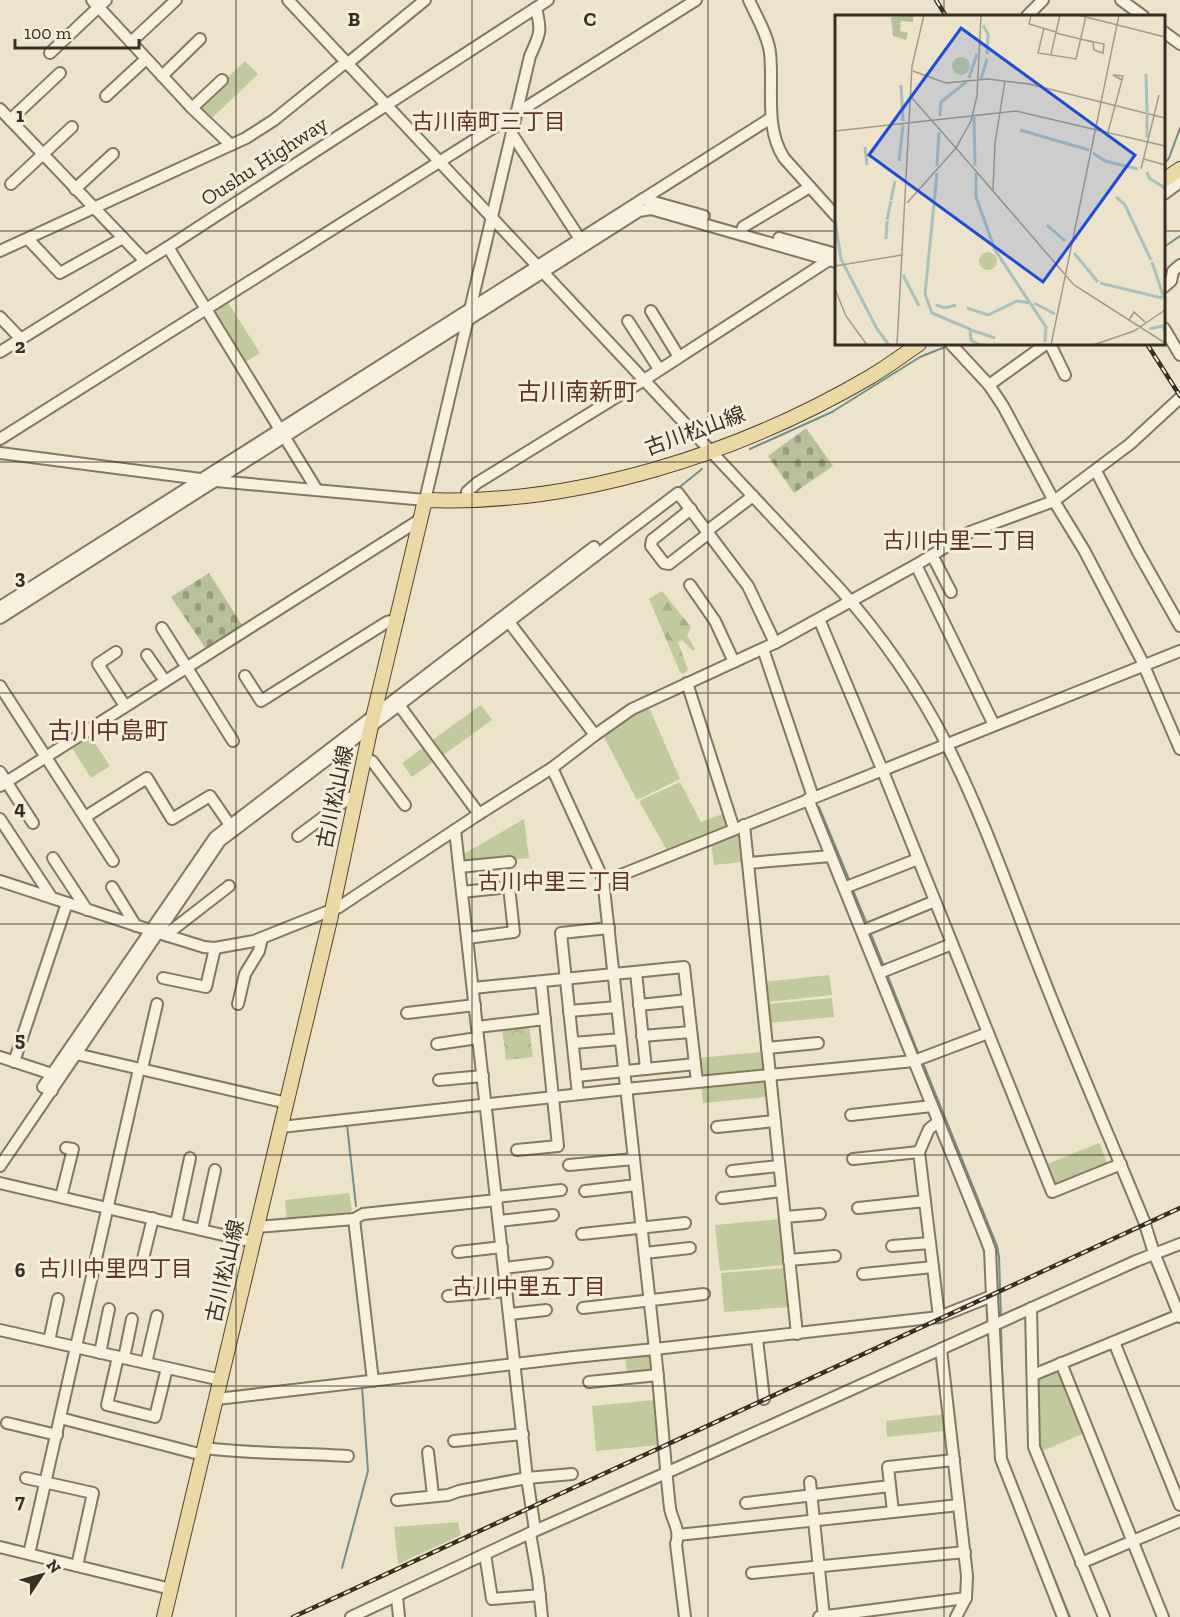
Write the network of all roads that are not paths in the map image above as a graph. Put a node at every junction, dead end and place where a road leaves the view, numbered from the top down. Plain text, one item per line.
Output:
1 (176, 0) edge
2 (288, 0) edge
3 (425, 0) edge
4 (549, 0) edge
5 (696, 0) edge
6 (749, 0) edge
7 (1043, 0) edge
8 (1121, 0) edge
9 (99, 2) edge
10 (536, 8) junction
11 (1028, 15) edge
12 (1142, 15) edge
13 (1165, 33) edge
14 (200, 39) dead end
15 (131, 42) junction
16 (1180, 44) edge
17 (50, 53) dead end
18 (146, 59) junction
19 (348, 63) junction
20 (60, 73) dead end
21 (162, 76) junction
22 (222, 80) dead end
23 (106, 96) dead end
24 (388, 104) junction
25 (192, 108) junction
26 (0, 109) edge
27 (517, 113) junction
28 (771, 118) junction
29 (10, 120) junction
30 (72, 128) dead end
31 (512, 134) junction
32 (231, 145) junction
33 (113, 154) dead end
34 (43, 155) junction
35 (441, 162) junction
36 (1180, 173) edge
37 (1165, 180) edge
38 (11, 184) dead end
39 (810, 187) junction
40 (75, 189) junction
41 (1165, 193) edge
42 (643, 199) junction
43 (94, 209) junction
44 (835, 214) edge
45 (492, 218) junction
46 (616, 221) junction
47 (742, 231) junction
48 (123, 238) junction
49 (28, 239) junction
50 (580, 239) junction
51 (168, 247) junction
52 (0, 251) edge
53 (834, 259) edge
54 (145, 261) junction
55 (1180, 265) edge
56 (540, 269) junction
57 (1165, 286) edge
58 (470, 308) junction
59 (206, 310) junction
60 (651, 311) dead end
61 (0, 317) edge
62 (467, 321) junction
63 (628, 321) dead end
64 (1165, 330) edge
65 (21, 339) junction
66 (918, 345) edge
67 (952, 345) edge
68 (1047, 345) edge
69 (1049, 345) edge
70 (0, 352) edge
71 (1180, 355) edge
72 (679, 357) junction
73 (659, 369) junction
74 (1065, 375) dead end
75 (644, 380) junction
76 (989, 385) junction
77 (1180, 398) edge
78 (282, 433) junction
79 (0, 439) edge
80 (709, 450) junction
81 (0, 453) edge
82 (1096, 471) junction
83 (201, 479) junction
84 (216, 481) junction
85 (317, 490) junction
86 (753, 496) junction
87 (425, 500) junction
88 (466, 501) junction
89 (1054, 501) junction
90 (691, 510) junction
91 (421, 519) junction
92 (708, 532) junction
93 (120, 536) junction
94 (594, 547) dead end
95 (932, 555) junction
96 (916, 565) junction
97 (690, 585) dead end
98 (32, 592) junction
99 (951, 592) dead end
100 (851, 602) junction
101 (0, 607) edge
102 (520, 608) junction
103 (0, 618) edge
104 (398, 619) junction
105 (819, 619) junction
106 (509, 621) junction
107 (1180, 626) edge
108 (162, 628) dead end
109 (481, 638) junction
110 (775, 643) junction
111 (763, 649) junction
112 (1180, 651) edge
113 (116, 652) dead end
114 (147, 655) dead end
115 (734, 662) junction
116 (1144, 665) junction
117 (186, 668) junction
118 (245, 676) dead end
119 (165, 681) junction
120 (687, 683) junction
121 (0, 686) edge
122 (411, 691) junction
123 (399, 705) junction
124 (125, 706) junction
125 (373, 719) junction
126 (994, 725) junction
127 (595, 735) junction
128 (234, 741) dead end
129 (946, 744) junction
130 (1180, 749) edge
131 (45, 757) junction
132 (364, 759) junction
133 (552, 768) junction
134 (882, 769) junction
135 (2, 780) edge
136 (356, 797) junction
137 (810, 798) junction
138 (405, 805) dead end
139 (480, 814) junction
140 (85, 817) junction
141 (0, 819) edge
142 (33, 824) dead end
143 (231, 827) junction
144 (739, 827) junction
145 (455, 830) junction
146 (298, 836) dead end
147 (831, 856) junction
148 (53, 858) dead end
149 (918, 859) junction
150 (113, 861) dead end
151 (510, 862) dead end
152 (748, 863) junction
153 (459, 867) junction
154 (603, 879) junction
155 (0, 881) edge
156 (229, 886) dead end
157 (849, 886) junction
158 (112, 887) dead end
159 (462, 892) junction
160 (52, 898) junction
161 (935, 901) junction
162 (67, 903) junction
163 (333, 908) junction
164 (87, 910) junction
165 (136, 926) junction
166 (609, 928) junction
167 (867, 929) junction
168 (157, 933) junction
169 (262, 938) junction
170 (467, 938) junction
171 (952, 944) junction
172 (215, 948) junction
173 (883, 971) junction
174 (636, 972) junction
175 (614, 974) junction
176 (163, 978) dead end
177 (566, 979) junction
178 (541, 981) junction
179 (473, 988) junction
180 (688, 1000) junction
181 (157, 1004) dead end
182 (238, 1004) dead end
183 (475, 1005) junction
184 (639, 1005) junction
185 (617, 1007) junction
186 (569, 1011) junction
187 (407, 1013) dead end
188 (545, 1019) junction
189 (478, 1032) junction
190 (691, 1032) junction
191 (988, 1034) junction
192 (642, 1036) junction
193 (621, 1039) junction
194 (573, 1043) junction
195 (437, 1044) dead end
196 (818, 1044) dead end
197 (767, 1048) junction
198 (76, 1054) junction
199 (0, 1057) edge
200 (919, 1060) junction
201 (14, 1062) junction
202 (695, 1064) junction
203 (141, 1069) junction
204 (646, 1069) junction
205 (624, 1071) junction
206 (52, 1074) junction
207 (770, 1075) junction
208 (483, 1076) junction
209 (576, 1076) junction
210 (439, 1080) dead end
211 (697, 1082) junction
212 (49, 1089) junction
213 (626, 1089) junction
214 (578, 1094) junction
215 (553, 1097) junction
216 (287, 1103) junction
217 (486, 1105) junction
218 (932, 1106) junction
219 (851, 1115) dead end
220 (775, 1121) junction
221 (938, 1122) junction
222 (281, 1127) junction
223 (717, 1127) dead end
224 (66, 1148) dead end
225 (517, 1150) dead end
226 (919, 1152) junction
227 (190, 1158) dead end
228 (853, 1159) dead end
229 (634, 1160) junction
230 (1121, 1164) junction
231 (569, 1165) dead end
232 (0, 1166) edge
233 (779, 1166) junction
234 (215, 1170) dead end
235 (732, 1172) dead end
236 (0, 1183) edge
237 (637, 1185) junction
238 (561, 1190) dead end
239 (585, 1191) dead end
240 (782, 1191) junction
241 (61, 1197) junction
242 (496, 1198) junction
243 (722, 1198) dead end
244 (924, 1201) junction
245 (109, 1208) junction
246 (858, 1208) dead end
247 (819, 1214) dead end
248 (554, 1215) dead end
249 (785, 1217) junction
250 (153, 1218) junction
251 (354, 1219) junction
252 (499, 1221) junction
253 (686, 1223) dead end
254 (176, 1224) junction
255 (257, 1227) junction
256 (642, 1227) junction
257 (202, 1230) junction
258 (582, 1234) dead end
259 (253, 1242) junction
260 (930, 1243) junction
261 (1180, 1244) edge
262 (892, 1246) dead end
263 (502, 1248) junction
264 (690, 1248) dead end
265 (458, 1252) dead end
266 (645, 1253) junction
267 (1154, 1253) junction
268 (835, 1256) dead end
269 (789, 1260) junction
270 (547, 1263) dead end
271 (933, 1267) junction
272 (504, 1268) junction
273 (140, 1270) dead end
274 (863, 1274) dead end
275 (507, 1292) junction
276 (704, 1294) dead end
277 (448, 1296) dead end
278 (992, 1296) junction
279 (58, 1299) dead end
280 (650, 1300) junction
281 (583, 1308) dead end
282 (1031, 1308) junction
283 (109, 1309) dead end
284 (546, 1310) dead end
285 (510, 1314) junction
286 (158, 1316) dead end
287 (1180, 1316) edge
288 (939, 1317) junction
289 (132, 1319) dead end
290 (998, 1323) junction
291 (0, 1330) edge
292 (797, 1334) junction
293 (757, 1339) junction
294 (49, 1341) junction
295 (1114, 1342) junction
296 (77, 1347) junction
297 (655, 1349) junction
298 (941, 1349) junction
299 (100, 1353) junction
300 (121, 1358) junction
301 (146, 1363) junction
302 (515, 1364) junction
303 (1061, 1364) junction
304 (167, 1368) junction
305 (658, 1375) junction
306 (1033, 1375) junction
307 (221, 1380) junction
308 (373, 1380) junction
309 (589, 1382) dead end
310 (217, 1399) junction
311 (764, 1399) dead end
312 (60, 1419) junction
313 (7, 1423) dead end
314 (523, 1434) junction
315 (57, 1435) junction
316 (454, 1441) dead end
317 (204, 1451) junction
318 (428, 1452) dead end
319 (348, 1456) dead end
320 (954, 1460) junction
321 (666, 1473) junction
322 (572, 1474) dead end
323 (27, 1478) dead end
324 (527, 1478) junction
325 (46, 1482) junction
326 (810, 1482) dead end
327 (890, 1486) junction
328 (433, 1495) junction
329 (811, 1495) junction
330 (397, 1500) dead end
331 (746, 1503) dead end
332 (959, 1505) junction
333 (1180, 1505) edge
334 (893, 1512) junction
335 (814, 1521) junction
336 (1180, 1521) edge
337 (533, 1532) junction
338 (678, 1535) junction
339 (1133, 1541) junction
340 (0, 1547) edge
341 (964, 1552) junction
342 (29, 1554) junction
343 (485, 1554) junction
344 (1082, 1563) junction
345 (77, 1566) junction
346 (819, 1566) junction
347 (752, 1573) dead end
348 (171, 1589) junction
349 (540, 1595) junction
350 (397, 1597) junction
351 (966, 1598) junction
352 (164, 1617) edge
353 (351, 1617) edge
354 (399, 1617) edge
355 (542, 1617) edge
356 (685, 1617) edge
357 (819, 1617) edge
358 (824, 1617) edge
359 (956, 1617) edge
360 (1063, 1617) edge
361 (1104, 1617) edge
362 (1163, 1617) edge

1 - 15 street
2 - 19 street
3 - 19 street
4 - 10 street, Oushu Highway
5 - 27 street
6 - 28 street
7 - 11 street
8 - 12 street
9 - 15 street
9 - 17 street
10 - 24 street, Oushu Highway
10 - 27 street
13 - 16 street
14 - 21 street
15 - 18 street
18 - 21 street
18 - 23 street
19 - 24 street
19 - 32 street
20 - 29 street
21 - 25 street
22 - 25 street
24 - 35 street
24 - 51 street, Oushu Highway
25 - 32 street
26 - 29 street
27 - 31 street
27 - 35 street
28 - 39 street
28 - 42 street
29 - 34 street
30 - 34 street
31 - 45 street
31 - 50 street
32 - 43 street
33 - 40 street
34 - 38 street
34 - 40 street
35 - 45 street
35 - 59 street
36 - 37 main road
36 - 41 street
39 - 44 street
39 - 47 street
40 - 43 street
42 - 46 street
42 - 47 street
43 - 48 street
43 - 49 street
45 - 56 street
45 - 58 street
46 - 47 street
46 - 50 street
46 - 56 street
47 - 53 street
48 - 49 street
48 - 54 street
49 - 52 street
50 - 56 street
51 - 54 street, Oushu Highway
51 - 59 street
53 - 72 street
54 - 65 street, Oushu Highway
55 - 57 street
56 - 58 street
56 - 62 street
56 - 75 street
58 - 62 street
58 - 78 street
59 - 78 street
59 - 79 street
60 - 72 street
61 - 65 street
62 - 78 street
62 - 87 street
63 - 73 street
64 - 71 street
65 - 70 street, Oushu Highway
66 - 80 main road, 古川松山線
67 - 76 street
68 - 76 street
69 - 74 street
72 - 73 street
73 - 75 street
75 - 80 street
75 - 88 street
76 - 89 street
77 - 82 street
78 - 83 street
78 - 84 street
78 - 85 street
80 - 86 street
80 - 88 main road, 古川松山線
81 - 83 street
82 - 89 street
82 - 107 street
83 - 84 street
83 - 93 street
84 - 85 street
84 - 93 street
85 - 87 street
86 - 92 street
86 - 100 street
87 - 88 main road, 古川松山線
87 - 91 main road, 古川松山線
89 - 95 street
89 - 116 street
90 - 92 street
90 - 92 street
90 - 102 street
91 - 104 main road, 古川松山線
91 - 117 street
92 - 110 street
93 - 98 street
94 - 102 street
95 - 96 street
95 - 99 street
96 - 100 street
96 - 126 street
97 - 115 street
98 - 101 street
98 - 103 street
100 - 105 street
100 - 129 street
102 - 106 street
102 - 109 street
104 - 118 street
104 - 125 main road, 古川松山線
105 - 110 street
105 - 134 street
106 - 109 street
106 - 127 street
108 - 117 street
109 - 122 street
110 - 111 street
111 - 115 street
111 - 137 street
112 - 116 street
113 - 124 street
114 - 119 street
115 - 120 street
116 - 126 street
116 - 130 street
117 - 119 street
117 - 128 street
119 - 124 street
120 - 127 street
120 - 144 street
121 - 131 street
122 - 123 street
122 - 125 street
123 - 125 street
123 - 139 street
124 - 131 street
125 - 132 main road, 古川松山線
125 - 143 street
126 - 129 street
127 - 133 street
129 - 134 street
129 - 230 street
131 - 135 street
131 - 140 street
132 - 136 main road, 古川松山線
132 - 138 street
133 - 139 street
133 - 154 street
134 - 137 street
134 - 149 street
135 - 142 street
136 - 146 street
136 - 163 main road, 古川松山線
137 - 144 street
137 - 147 street
139 - 145 street
140 - 143 street
140 - 150 street
141 - 160 street
143 - 168 street
144 - 152 street
144 - 154 street
145 - 153 street
145 - 163 street
147 - 152 street
147 - 157 street
148 - 164 street
149 - 157 street
149 - 161 street
151 - 153 street
152 - 197 street
153 - 159 street
154 - 166 street
155 - 160 street
156 - 168 street
157 - 167 street
158 - 165 street
159 - 170 street
159 - 170 street
160 - 162 street
161 - 167 street
161 - 171 street
162 - 164 street
162 - 201 street
163 - 169 street
163 - 216 main road, 古川松山線
164 - 165 street
165 - 168 street
166 - 175 street
166 - 177 street
167 - 173 street
168 - 172 street
168 - 198 street
168 - 206 street
169 - 172 street
169 - 182 street
170 - 179 street
171 - 173 street
171 - 191 street
172 - 176 street
173 - 200 street
174 - 175 street
174 - 180 street
174 - 184 street
175 - 177 street
175 - 185 street
177 - 178 street
177 - 186 street
178 - 179 street
178 - 188 street
179 - 183 street
180 - 184 street
180 - 190 street
181 - 203 street
183 - 187 street
183 - 189 street
184 - 192 street
185 - 186 street
185 - 193 street
186 - 194 street
188 - 189 street
188 - 215 street
189 - 195 street
189 - 208 street
190 - 192 street
190 - 202 street
191 - 200 street
191 - 230 street
192 - 204 street
193 - 194 street
193 - 205 street
194 - 209 street
196 - 197 street
197 - 207 street
198 - 203 street
198 - 212 street
199 - 201 street
200 - 207 street
200 - 218 street
201 - 206 street
202 - 204 street
202 - 211 street
203 - 216 street
203 - 245 street
204 - 205 street
205 - 209 street
205 - 213 street
206 - 212 street
207 - 211 street
207 - 220 street
208 - 210 street
208 - 217 street
209 - 214 street
211 - 213 street
212 - 232 street
213 - 214 street
213 - 229 street
214 - 215 street
215 - 217 street
215 - 225 street
216 - 222 main road, 古川松山線
217 - 222 street
217 - 242 street
218 - 219 street
218 - 221 street
220 - 223 street
220 - 233 street
221 - 226 street
221 - 278 street
222 - 255 main road, 古川松山線
224 - 241 street
226 - 228 street
226 - 244 street
227 - 254 street
229 - 231 street
229 - 237 street
230 - 267 street
233 - 235 street
233 - 240 street
234 - 257 street
236 - 241 street
237 - 239 street
237 - 256 street
238 - 242 street
240 - 243 street
240 - 249 street
241 - 245 street
242 - 251 street
242 - 252 street
244 - 246 street
244 - 260 street
245 - 250 street
245 - 296 street
247 - 249 street
248 - 252 street
249 - 269 street
250 - 254 street
250 - 273 street
251 - 255 street
251 - 308 street
252 - 263 street
253 - 256 street
254 - 257 street
255 - 259 main road, 古川松山線
256 - 258 street
256 - 266 street
257 - 259 street
259 - 307 main road, 古川松山線
260 - 262 street
260 - 271 street
261 - 267 street
263 - 265 street
263 - 272 street
264 - 266 street
266 - 280 street
267 - 282 street
267 - 287 street
268 - 269 street
269 - 292 street
270 - 272 street
271 - 274 street
271 - 288 street
272 - 275 street
275 - 277 street
275 - 285 street
276 - 280 street
278 - 288 street
278 - 290 street
279 - 294 street
280 - 281 street
280 - 297 street
282 - 290 street
282 - 306 street
283 - 299 street
284 - 285 street
285 - 302 street
286 - 301 street
287 - 295 street
288 - 292 street
289 - 300 street
290 - 298 street
290 - 360 street
291 - 294 street
292 - 293 street
293 - 297 street
293 - 311 street
294 - 296 street
295 - 303 street
295 - 333 street
296 - 299 street
296 - 312 street
297 - 302 street
297 - 305 street
298 - 320 street
298 - 321 street
299 - 300 street
300 - 301 street
300 - 304 street
301 - 304 street
302 - 308 street
302 - 314 street
303 - 306 street
303 - 339 street
304 - 307 street
305 - 309 street
305 - 321 street
306 - 344 street
307 - 310 main road, 古川松山線
308 - 310 street
310 - 317 main road, 古川松山線
312 - 315 street
312 - 317 street
313 - 315 street
314 - 316 street
314 - 324 street
315 - 325 street
317 - 319 street
317 - 348 main road, 古川松山線
318 - 328 street
320 - 327 street
320 - 332 street
321 - 337 street
321 - 338 street
322 - 324 street
323 - 325 street
324 - 328 street
324 - 337 street
325 - 342 street
325 - 345 street
326 - 329 street
327 - 329 street
327 - 334 street
328 - 330 street
329 - 331 street
329 - 335 street
332 - 334 street
332 - 341 street
334 - 335 street
335 - 338 street
335 - 346 street
336 - 339 street
337 - 343 street
337 - 349 street
338 - 356 street
339 - 344 street
339 - 362 street
340 - 342 street
341 - 346 street
341 - 351 street
342 - 345 street
343 - 349 street
343 - 350 street
344 - 361 street
345 - 348 street
346 - 347 street
346 - 358 street
348 - 352 main road, 古川松山線
349 - 355 street
350 - 353 street
350 - 354 street
351 - 358 street
351 - 359 street
357 - 358 street

